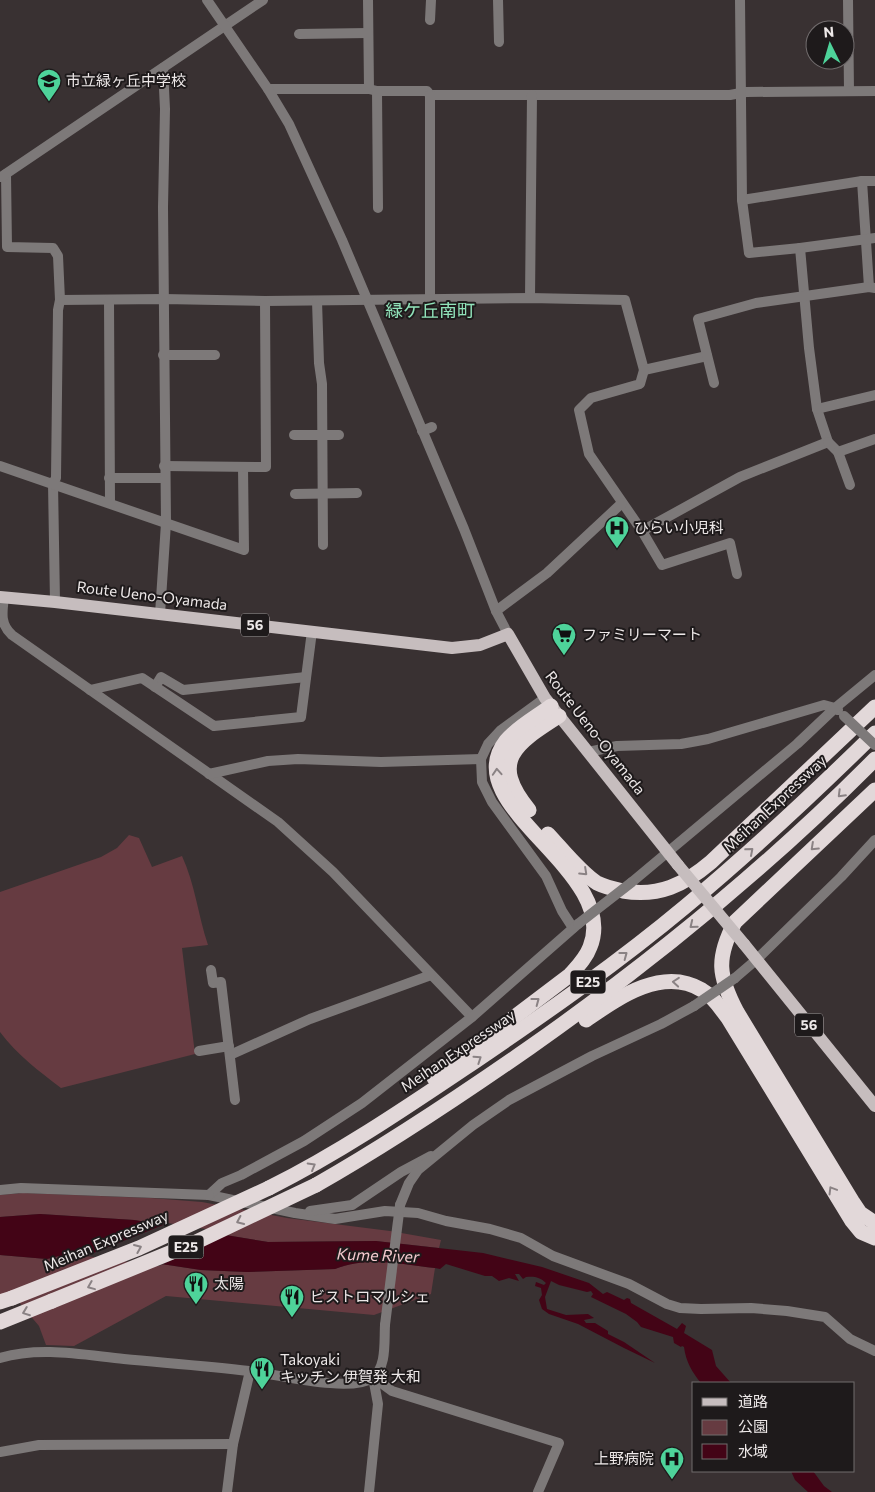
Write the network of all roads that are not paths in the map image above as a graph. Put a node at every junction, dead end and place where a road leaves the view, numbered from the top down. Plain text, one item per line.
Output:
1 (207, 0) edge
2 (262, 0) edge
3 (368, 0) edge
4 (431, 0) edge
5 (490, 0) edge
6 (498, 0) edge
7 (740, 0) edge
8 (848, 0) edge
9 (430, 20) dead end
10 (224, 26) junction
11 (298, 34) dead end
12 (368, 34) junction
13 (499, 42) dead end
14 (163, 68) junction
15 (268, 90) junction
16 (373, 90) junction
17 (849, 92) junction
18 (875, 92) edge
19 (430, 94) junction
20 (741, 94) junction
21 (532, 95) junction
22 (3, 176) edge
23 (862, 181) junction
24 (875, 181) edge
25 (742, 200) junction
26 (378, 208) dead end
27 (870, 238) edge
28 (800, 248) junction
29 (872, 288) edge
30 (805, 296) junction
31 (530, 298) junction
32 (164, 299) junction
33 (430, 299) junction
34 (60, 300) junction
35 (109, 300) junction
36 (367, 300) junction
37 (317, 301) junction
38 (265, 302) junction
39 (163, 355) junction
40 (215, 355) dead end
41 (707, 356) junction
42 (644, 370) junction
43 (714, 383) dead end
44 (875, 394) edge
45 (817, 409) junction
46 (294, 435) dead end
47 (322, 435) junction
48 (339, 436) dead end
49 (875, 439) edge
50 (828, 442) junction
51 (838, 452) junction
52 (0, 466) edge
53 (164, 466) junction
54 (243, 467) junction
55 (109, 478) junction
56 (164, 478) junction
57 (53, 483) junction
58 (850, 485) dead end
59 (357, 493) dead end
60 (296, 494) dead end
61 (322, 494) junction
62 (110, 502) junction
63 (622, 503) junction
64 (166, 523) junction
65 (642, 531) junction
66 (322, 545) dead end
67 (737, 574) dead end
68 (2, 597) edge
69 (55, 602) junction
70 (496, 611) junction
71 (160, 614) junction
72 (312, 632) junction
73 (508, 634) junction
74 (875, 675) edge
75 (306, 677) junction
76 (155, 687) junction
77 (90, 690) junction
78 (552, 707) junction
79 (875, 707) edge
80 (835, 708) junction
81 (875, 733) edge
82 (875, 745) edge
83 (588, 752) junction
84 (481, 759) junction
85 (875, 760) edge
86 (209, 774) junction
87 (875, 790) edge
88 (875, 840) edge
89 (668, 852) junction
90 (576, 926) junction
91 (756, 960) junction
92 (211, 970) dead end
93 (430, 975) junction
94 (472, 1017) junction
95 (230, 1050) junction
96 (199, 1051) dead end
97 (235, 1100) dead end
98 (875, 1106) edge
99 (344, 1147) junction
100 (439, 1152) junction
101 (370, 1155) junction
102 (0, 1190) edge
103 (209, 1195) junction
104 (294, 1212) junction
105 (875, 1223) edge
106 (875, 1238) edge
107 (6, 1300) edge
108 (0, 1322) edge
109 (875, 1351) edge
110 (0, 1358) edge
111 (250, 1371) junction
112 (373, 1378) junction
113 (233, 1444) junction
114 (0, 1452) edge
115 (227, 1492) edge
116 (369, 1492) edge
117 (538, 1492) edge

1 - 10 street
2 - 10 street
3 - 12 street
4 - 9 street
5 - 6 street
6 - 13 street
7 - 20 street
8 - 17 street
10 - 14 street
10 - 15 street
11 - 12 street
12 - 16 street
14 - 22 street
14 - 32 street
15 - 16 street
15 - 36 street
16 - 19 street
16 - 26 street
17 - 18 street
17 - 20 street
19 - 21 street
19 - 33 street
20 - 21 street
20 - 25 street
21 - 31 street
22 - 34 street
23 - 24 street
23 - 25 street
23 - 27 street
25 - 28 street
27 - 28 street
27 - 29 street
28 - 30 street
29 - 30 street
30 - 41 street
30 - 45 street
31 - 33 street
31 - 42 street
32 - 35 street
32 - 38 street
32 - 39 street
33 - 36 street
34 - 35 street
34 - 57 street
35 - 55 street
36 - 37 street
36 - 70 street
37 - 38 street
37 - 47 street
38 - 54 street
39 - 40 street
39 - 53 street
41 - 42 street
41 - 43 street
42 - 63 street
44 - 45 street
45 - 50 street
46 - 47 street
47 - 48 street
47 - 61 street
49 - 51 street
50 - 51 street
50 - 65 street
51 - 58 street
52 - 57 street
53 - 54 street
53 - 56 street
54 - 64 street
55 - 56 street
55 - 62 street
56 - 64 street
57 - 62 street
57 - 69 street
59 - 61 street
60 - 61 street
61 - 66 street
62 - 64 street
63 - 65 street
63 - 70 street
64 - 71 street
65 - 67 street
68 - 69 main road, Route Ueno-Oyamada / 56
68 - 77 street
69 - 71 main road, Route Ueno-Oyamada / 56
70 - 73 street
71 - 72 main road, Route Ueno-Oyamada / 56
72 - 73 main road, Route Ueno-Oyamada / 56
72 - 75 street
73 - 78 main road, Route Ueno-Oyamada / 56
74 - 80 street
75 - 76 street
75 - 76 street
76 - 77 street
77 - 86 street
78 -> 79 highway
78 - 83 main road, Route Ueno-Oyamada / 56
78 - 84 street
99 -> 78 highway
80 - 82 street, bridge
80 - 83 street
80 - 89 street
99 -> 81 highway, Meihan Expressway / E25
83 - 89 main road, Route Ueno-Oyamada / 56
84 - 86 street
84 - 90 street
85 -> 101 highway, E25
86 - 93 street
87 -> 105 highway
88 - 91 street
89 - 90 street, bridge
89 - 91 main road, Route Ueno-Oyamada / 56, bridge
90 - 94 street
91 - 98 main road, Route Ueno-Oyamada / 56
91 - 100 street, bridge
92 - 95 street
93 - 94 street
93 - 95 street
94 - 103 street
95 - 96 street
95 - 97 street
107 -> 99 highway, Meihan Expressway / E25, bridge
100 - 104 street
100 - 112 street, bridge
106 -> 101 highway
101 -> 108 highway, E25, bridge
102 - 103 street
103 - 104 street
104 - 109 street
110 - 111 street
111 - 112 street
111 - 113 street
112 - 116 street
112 - 117 street
113 - 114 street
113 - 115 street

